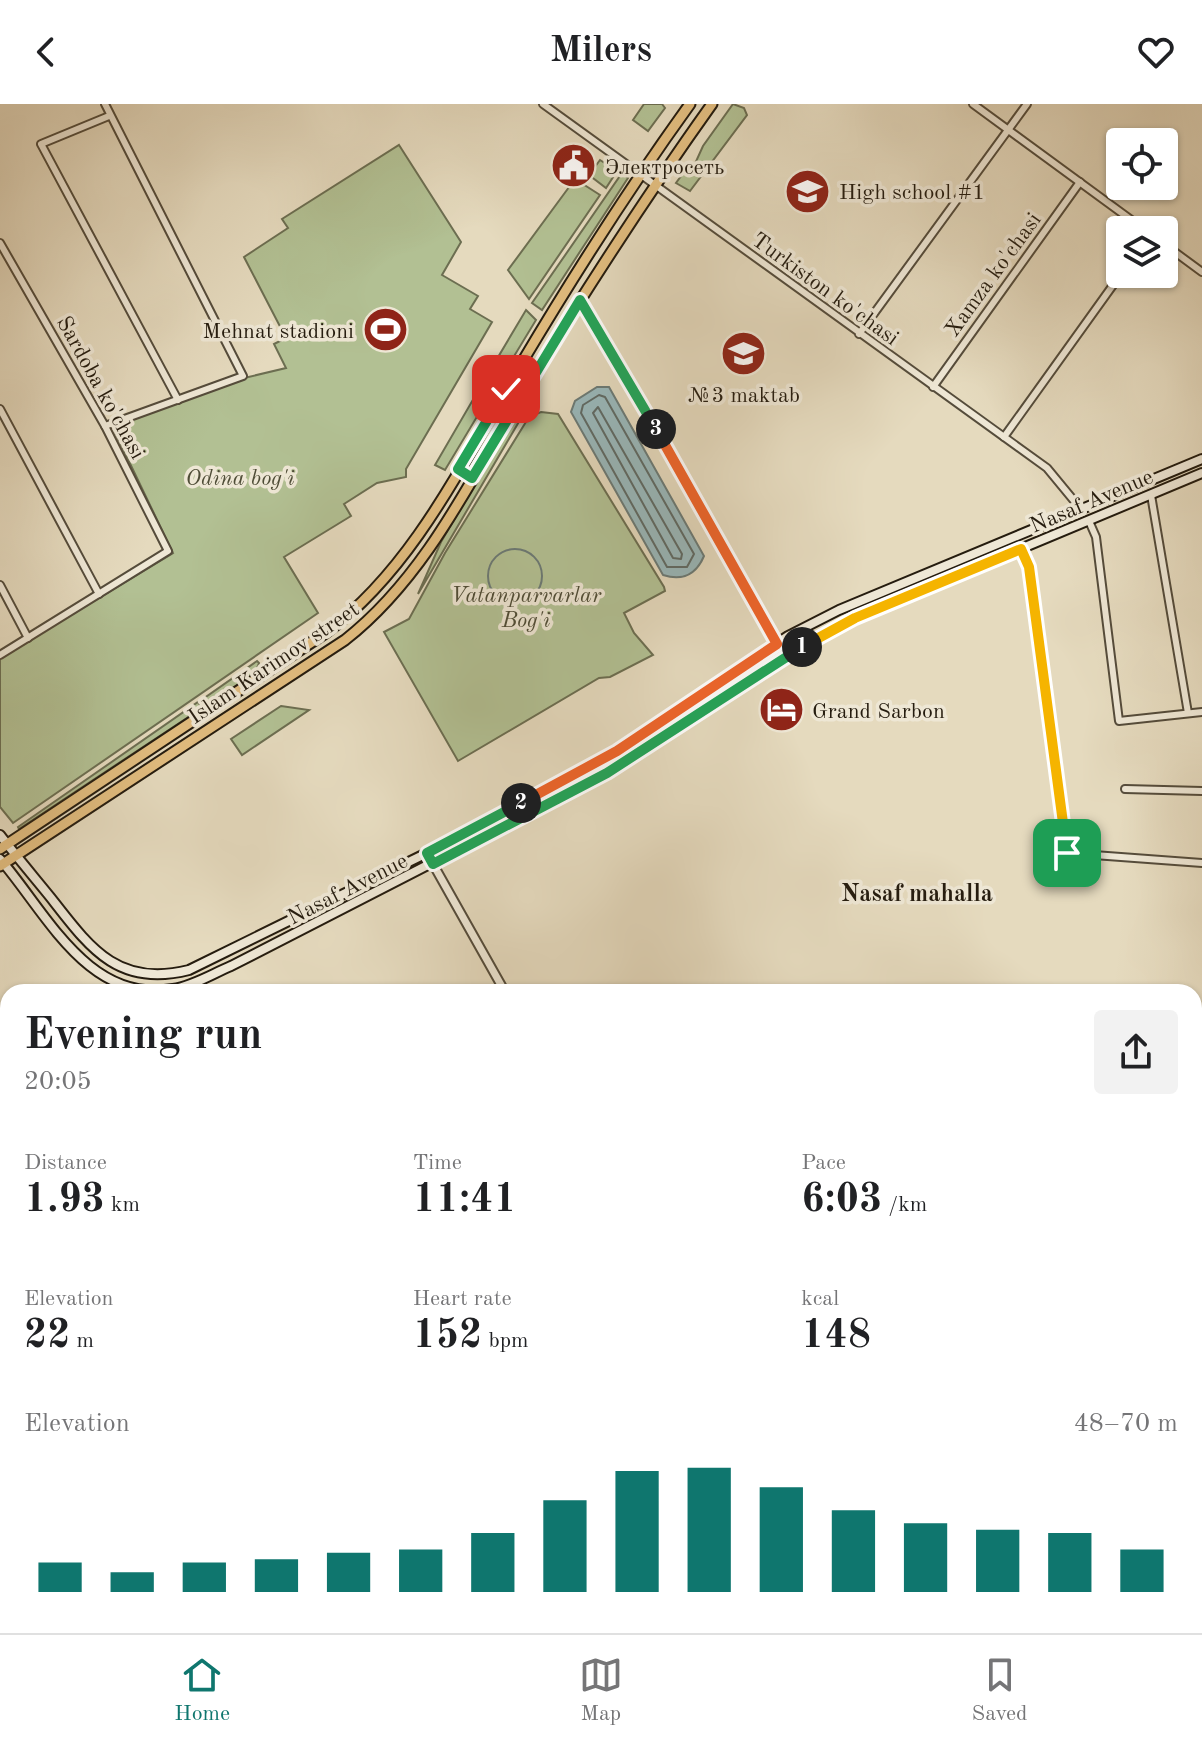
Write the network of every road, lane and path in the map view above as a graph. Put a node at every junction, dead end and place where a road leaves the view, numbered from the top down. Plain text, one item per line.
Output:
1 (105, 104) edge
2 (543, 104) edge
3 (690, 104) edge
4 (712, 104) edge
5 (973, 104) edge
6 (1027, 104) edge
7 (109, 116) junction
8 (1008, 130) junction
9 (639, 176) junction
10 (1080, 182) junction
11 (654, 187) junction
12 (1126, 216) edge
13 (0, 243) edge
14 (1178, 254) edge
15 (1202, 272) edge
16 (1111, 288) edge
17 (580, 300) junction
18 (859, 334) junction
19 (933, 387) junction
20 (178, 400) junction
21 (0, 409) edge
22 (2, 418) edge
23 (105, 426) junction
24 (1004, 437) junction
25 (1202, 459) edge
26 (458, 469) junction
27 (1202, 473) edge
28 (472, 478) junction
29 (1151, 495) junction
30 (1080, 508) junction
31 (1089, 521) junction
32 (1021, 549) junction
33 (0, 585) edge
34 (99, 594) junction
35 (28, 638) junction
36 (777, 644) junction
37 (0, 655) edge
38 (1202, 712) edge
39 (1188, 713) junction
40 (1125, 789) dead end
41 (1202, 791) edge
42 (0, 835) edge
43 (4, 846) edge
44 (427, 853) junction
45 (17, 855) junction
46 (1, 863) edge
47 (1202, 863) edge
48 (433, 864) junction
49 (274, 930) junction
50 (280, 941) junction
51 (121, 984) edge
52 (188, 984) edge
53 (500, 984) edge

1 - 7 street
2 - 9 street, Turkiston ko'chasi
3 - 9 main road, Islam Karimov street
4 - 11 main road, Islam Karimov street
5 - 8 street
6 - 8 street
7 - 20 street
7 - 20 street
8 - 10 street
8 - 18 street
9 - 11 street, Turkiston ko'chasi
9 - 26 main road, Islam Karimov street
10 - 12 street
10 - 19 street, Xamza ko'chasi
11 - 17 main road, Islam Karimov street
11 - 18 street, Turkiston ko'chasi
13 - 23 street, Sardoba ko'chasi
14 - 15 street
16 - 24 street
17 - 28 main road, Islam Karimov street
17 - 36 street
18 - 19 street, Turkiston ko'chasi
19 - 24 street, Turkiston ko'chasi
20 - 23 street
21 - 22 street
22 - 34 street
23 - 34 street, Sardoba ko'chasi
24 - 30 street, Turkiston ko'chasi
25 - 30 main road, Nasaf Avenue
26 - 28 main road
26 - 43 main road, Islam Karimov street
27 - 29 main road, Nasaf Avenue
28 - 45 main road, Islam Karimov street
29 - 31 main road, Nasaf Avenue
29 - 39 street
30 - 36 main road, Nasaf Avenue
31 - 32 main road, Nasaf Avenue
31 - 39 street
32 - 47 street
32 - 48 main road, Nasaf Avenue
33 - 35 street
34 - 35 street
35 - 37 street
36 - 44 main road, Nasaf Avenue
38 - 39 street
40 - 41 street
42 - 43 main road, Nasaf Avenue
43 - 45 main road, Nasaf Avenue
44 - 48 street
44 - 49 main road, Nasaf Avenue
45 - 46 main road, Islam Karimov street
45 - 49 main road, Nasaf Avenue
46 - 51 main road, Nasaf Avenue
48 - 50 main road, Nasaf Avenue
48 - 53 street
49 - 50 main road
50 - 52 main road, Nasaf Avenue

